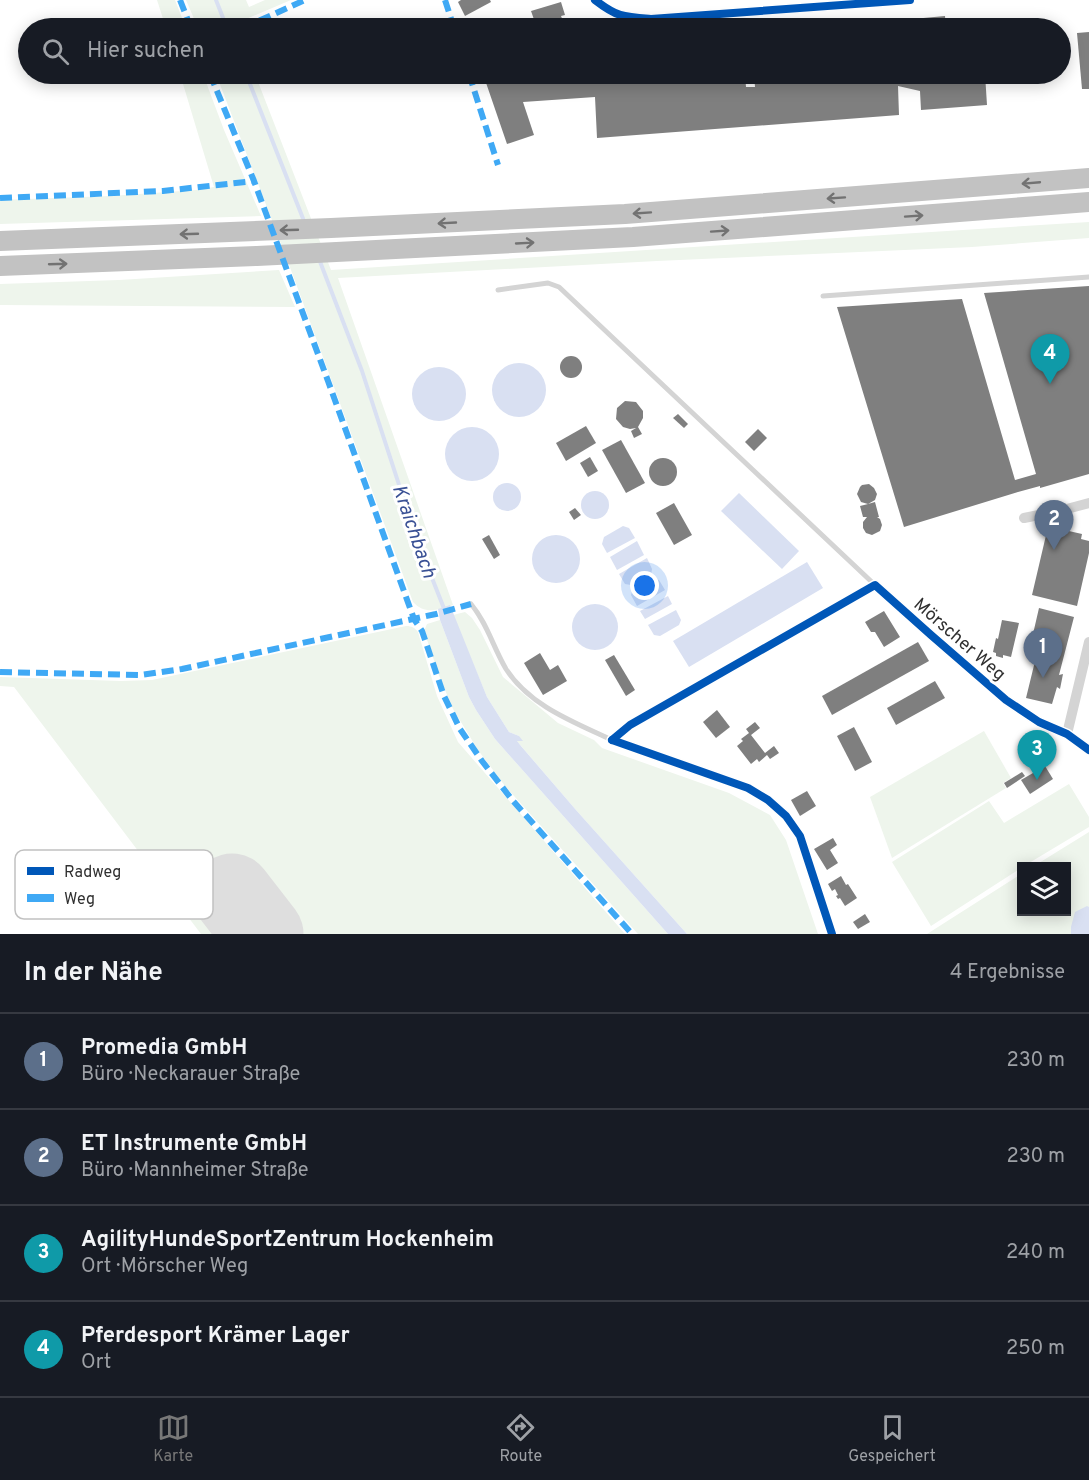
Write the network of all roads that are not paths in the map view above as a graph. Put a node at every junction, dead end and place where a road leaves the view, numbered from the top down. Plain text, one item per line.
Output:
1 (595, 0) edge
2 (910, 0) edge
3 (628, 18) edge
4 (665, 18) edge
5 (1089, 178) edge
6 (1089, 202) edge
7 (0, 241) edge
8 (0, 266) edge
9 (1089, 277) edge
10 (498, 290) dead end
11 (823, 296) dead end
12 (1089, 503) edge
13 (1024, 518) dead end
14 (875, 585) junction
15 (471, 604) dead end
16 (1089, 642) edge
17 (1067, 734) junction
18 (612, 740) junction
19 (1089, 750) edge
20 (832, 934) edge

1 - 3 street
2 - 4 street
5 -> 7 highway
8 -> 6 highway
9 - 11 lane
10 - 14 lane, Mörscher Weg
12 - 13 street
14 - 17 street, Mörscher Weg
14 - 18 street
15 - 18 lane
16 - 17 street
17 - 19 street, Mörscher Weg
18 - 20 street

